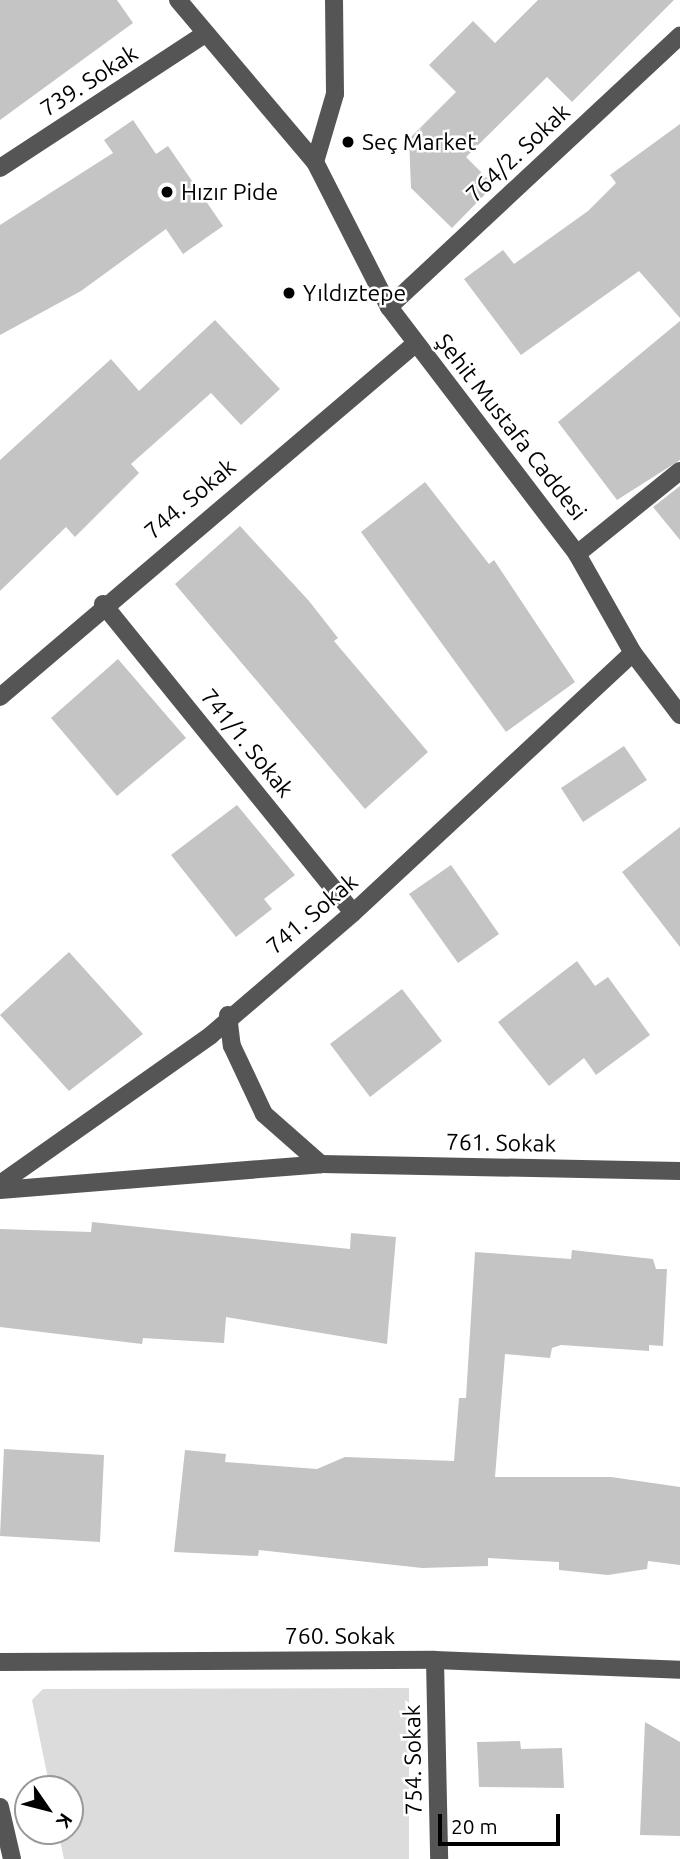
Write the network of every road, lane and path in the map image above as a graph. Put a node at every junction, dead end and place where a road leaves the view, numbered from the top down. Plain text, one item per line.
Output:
1 (178, 0) edge
2 (334, 0) edge
3 (205, 34) junction
4 (680, 36) edge
5 (315, 162) junction
6 (0, 168) edge
7 (389, 307) junction
8 (415, 344) junction
9 (680, 471) edge
10 (577, 554) junction
11 (103, 604) junction
12 (633, 653) junction
13 (0, 697) edge
14 (680, 715) edge
15 (353, 913) junction
16 (228, 1015) junction
17 (321, 1164) junction
18 (680, 1171) edge
19 (0, 1187) edge
20 (435, 1660) junction
21 (0, 1662) edge
22 (680, 1670) edge
23 (0, 1807) edge
24 (12, 1859) edge
25 (439, 1859) edge

1 - 3 street, Şehit Mustafa Caddesi
2 - 5 street
3 - 5 street, Şehit Mustafa Caddesi
3 - 6 street, 739. Sokak
4 - 7 street, 764/2. Sokak
5 - 7 street, Şehit Mustafa Caddesi
7 - 8 street, Şehit Mustafa Caddesi
8 - 10 street, Şehit Mustafa Caddesi
8 - 11 street, 744. Sokak
9 - 10 street
10 - 12 street, Şehit Mustafa Caddesi
11 - 13 street, 744. Sokak
11 - 15 street, 741/1. Sokak
12 - 14 street, Şehit Mustafa Caddesi
12 - 15 street, 741. Sokak
15 - 16 street, 741. Sokak
16 - 17 street
16 - 19 street, 741. Sokak
17 - 18 street, 761. Sokak
17 - 19 street, 761. Sokak
20 - 21 street, 760. Sokak
20 - 22 street, 760. Sokak
20 - 25 street, 754. Sokak
23 - 24 street

